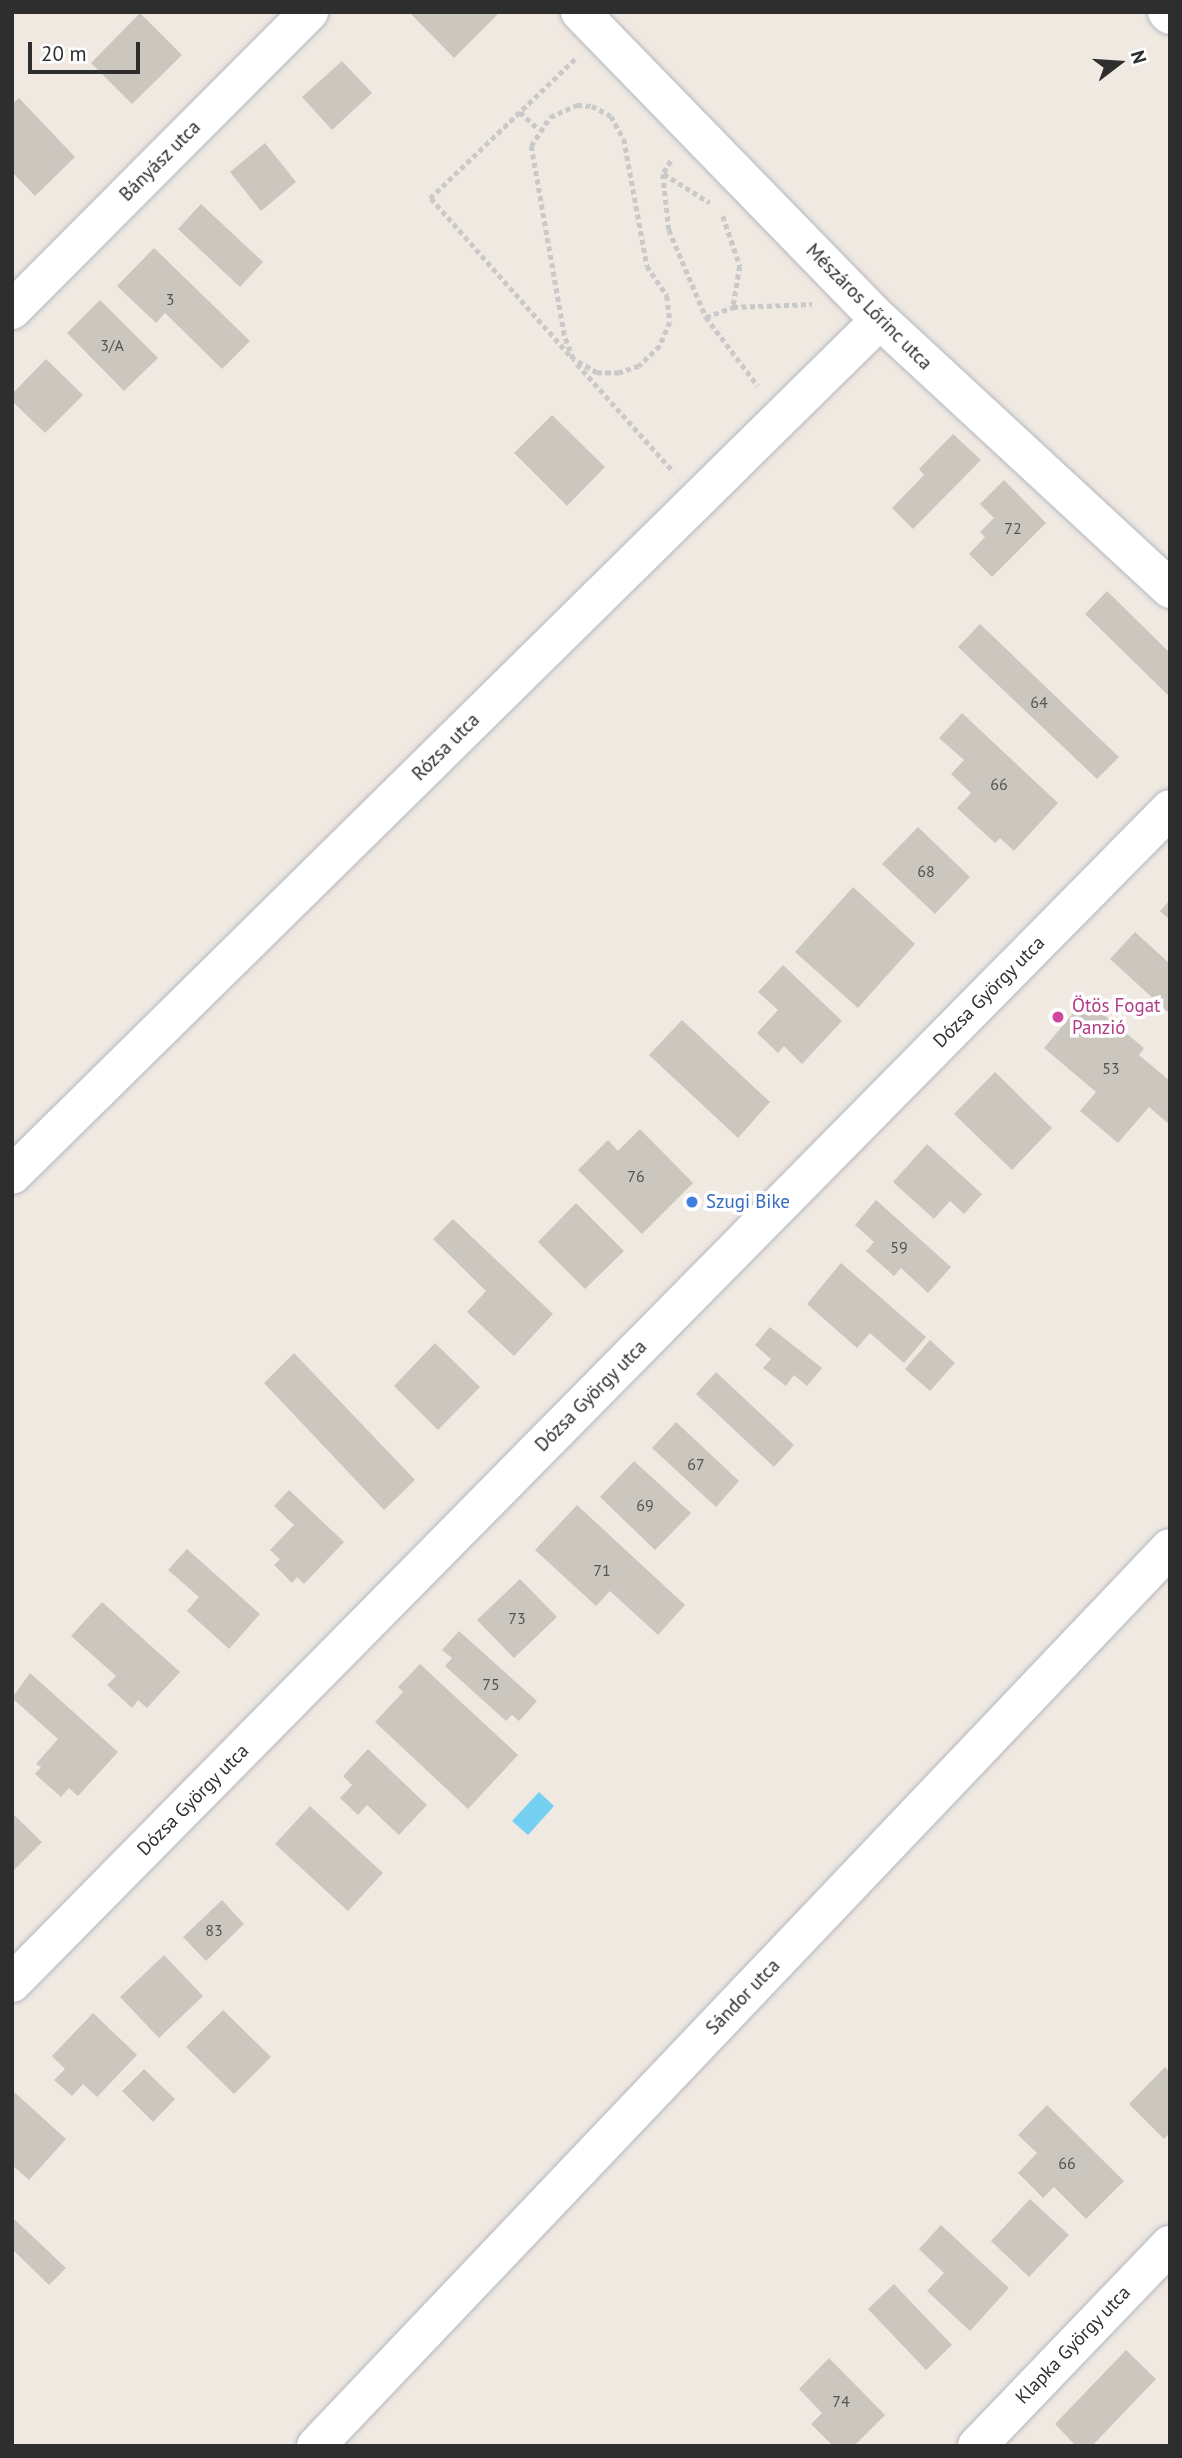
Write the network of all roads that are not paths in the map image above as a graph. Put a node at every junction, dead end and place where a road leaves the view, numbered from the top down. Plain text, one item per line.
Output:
1 (309, 12) edge
2 (591, 23) edge
3 (12, 310) edge
4 (871, 311) junction
5 (1170, 589) edge
6 (1170, 808) edge
7 (12, 1175) edge
8 (1170, 1548) edge
9 (12, 1983) edge
10 (1170, 2245) edge
11 (316, 2446) edge
12 (977, 2446) edge

1 - 3 street, Bányász utca
2 - 4 street, Mészáros Lőrinc utca
4 - 5 street, Mészáros Lőrinc utca
4 - 7 street, Rózsa utca
6 - 9 street, Dózsa György utca
8 - 11 street, Sándor utca
10 - 12 street, Klapka György utca

